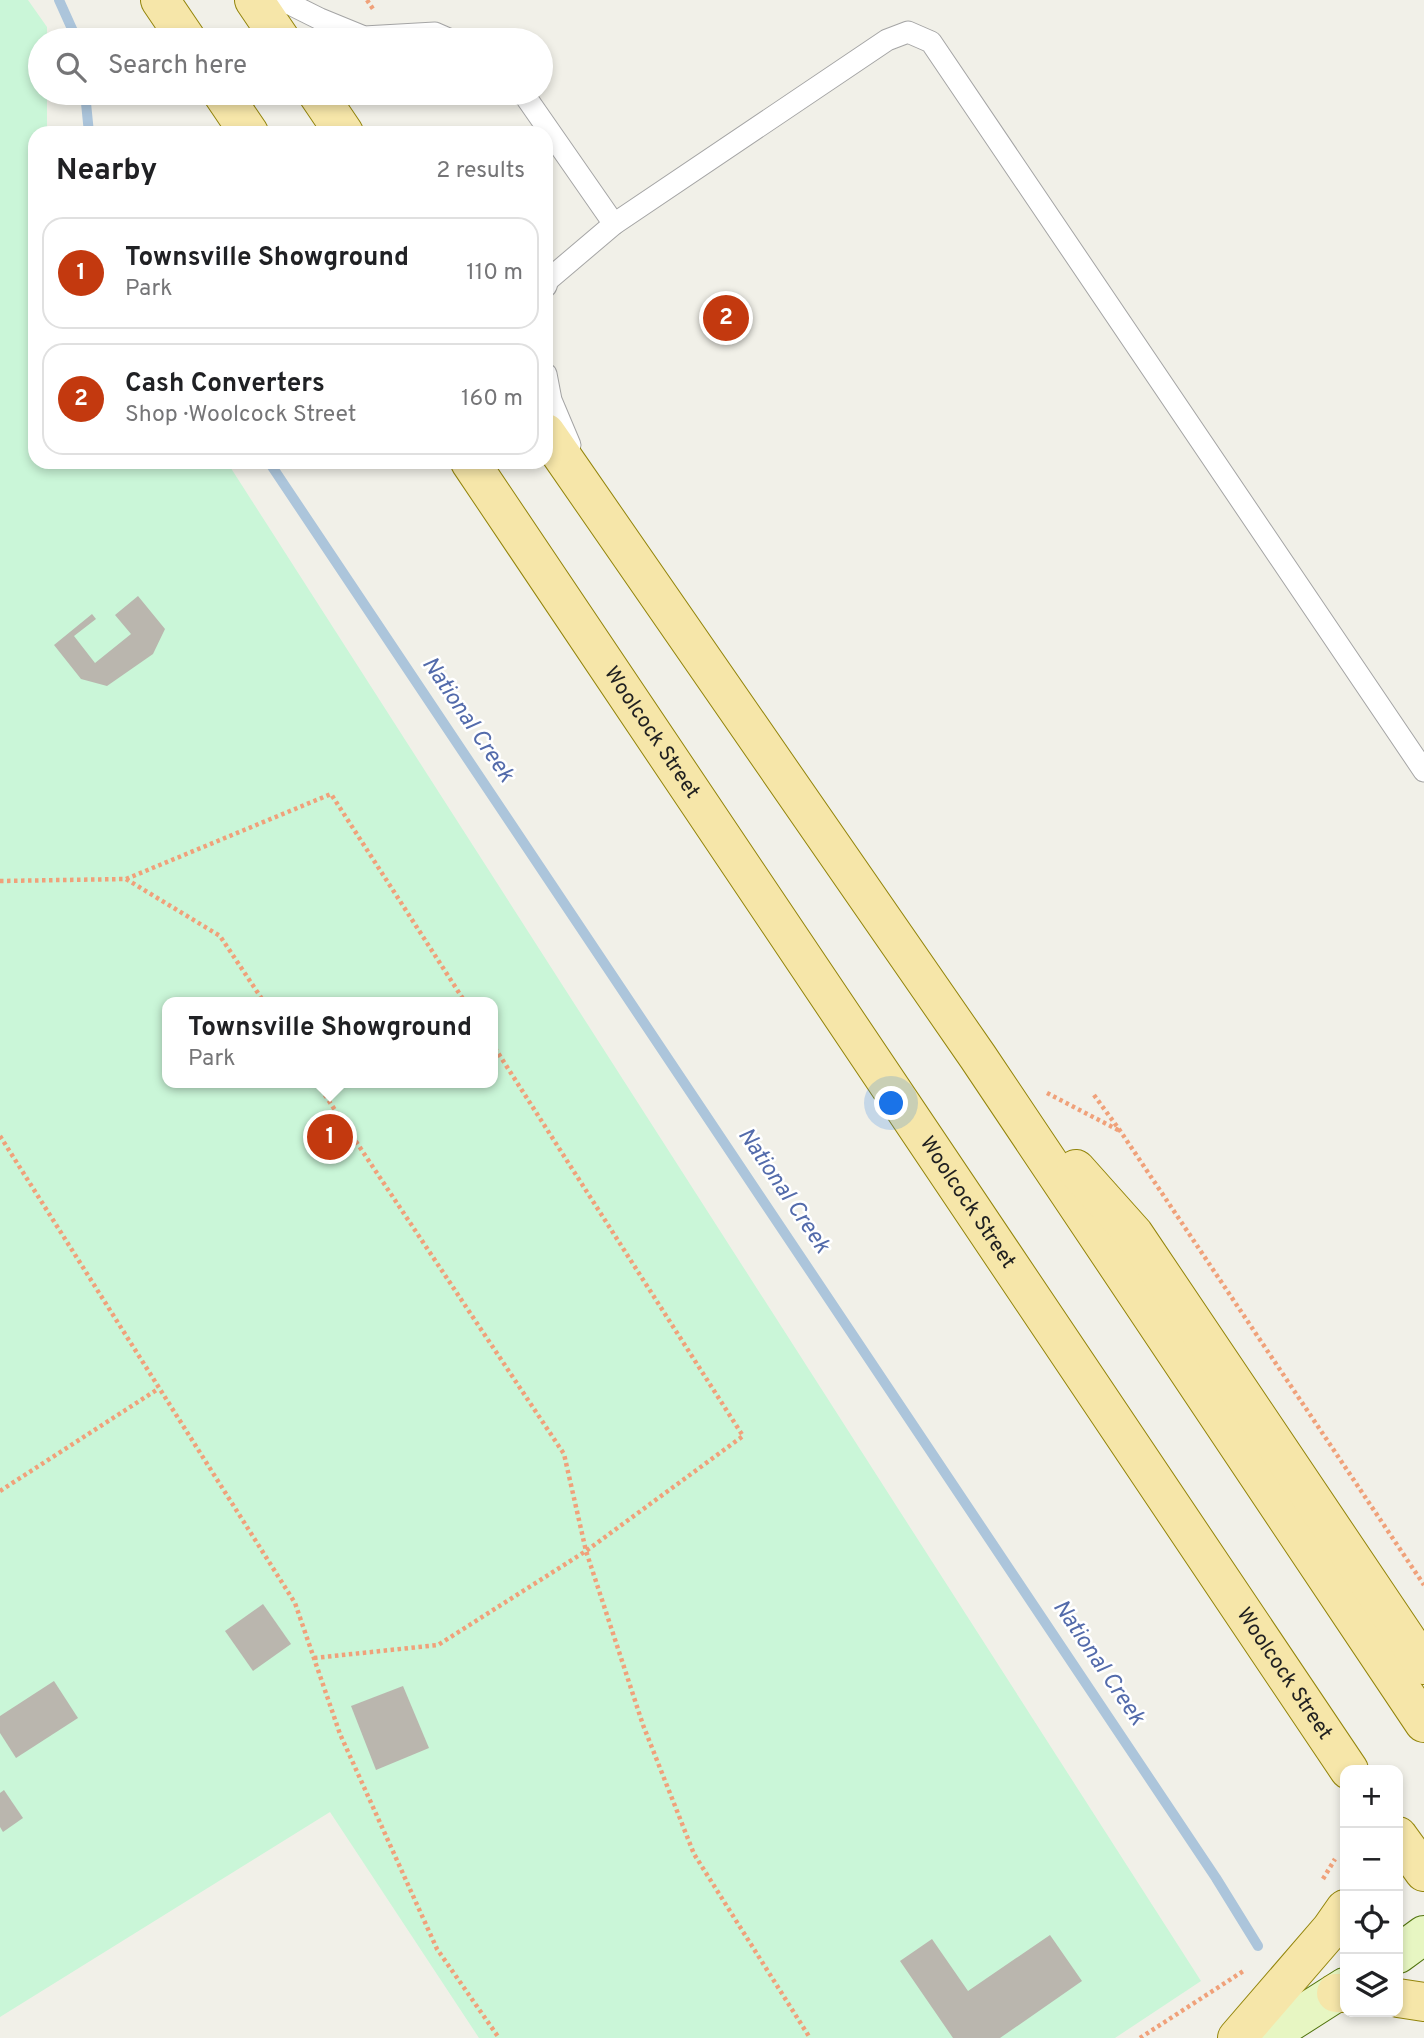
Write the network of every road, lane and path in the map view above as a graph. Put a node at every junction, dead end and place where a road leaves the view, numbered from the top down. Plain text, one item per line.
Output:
1 (160, 0) edge
2 (254, 0) edge
3 (282, 0) edge
4 (179, 28) edge
5 (273, 28) edge
6 (342, 28) edge
7 (230, 105) edge
8 (325, 105) edge
9 (531, 105) edge
10 (244, 126) edge
11 (339, 126) edge
12 (546, 126) edge
13 (553, 136) edge
14 (614, 224) junction
15 (553, 276) edge
16 (553, 405) edge
17 (553, 443) edge
18 (475, 469) edge
19 (594, 503) junction
20 (1424, 771) edge
21 (126, 878) junction
22 (0, 881) edge
23 (261, 997) edge
24 (462, 997) edge
25 (498, 1053) edge
26 (978, 1057) junction
27 (320, 1088) edge
28 (1094, 1095) dead end
29 (0, 1136) edge
30 (159, 1389) junction
31 (0, 1491) edge
32 (586, 1551) junction
33 (1424, 1585) edge
34 (314, 1658) junction
35 (1424, 1665) edge
36 (1424, 1723) edge
37 (1345, 1765) edge
38 (1403, 1843) edge
39 (1335, 1859) dead end
40 (1424, 1872) edge
41 (1333, 1896) edge
42 (1424, 1935) edge
43 (1403, 1950) edge
44 (1247, 1969) dead end
45 (1340, 1992) edge
46 (1403, 1999) edge
47 (1424, 2002) edge
48 (1271, 2034) edge
49 (499, 2038) edge
50 (810, 2038) edge
51 (1140, 2038) edge
52 (1237, 2038) edge

1 - 4 main road
2 - 5 main road
3 - 6 lane
7 - 10 main road
8 - 11 main road
9 - 12 lane
13 - 14 lane
14 - 15 lane
14 - 20 lane
16 - 19 lane
17 - 19 main road
18 - 37 main road, Woolcock Street
19 - 26 main road
21 - 22 path
21 - 23 path
21 - 24 path
25 - 32 path
26 - 35 main road
26 - 36 main road
27 - 32 path
28 - 33 path
29 - 30 path
30 - 31 path
30 - 34 path
32 - 34 path
32 - 50 path
34 - 49 path
38 - 40 main road
39 - 41 path
41 - 52 main road
42 - 43 main road
44 - 51 path
45 - 48 main road
46 - 47 main road

